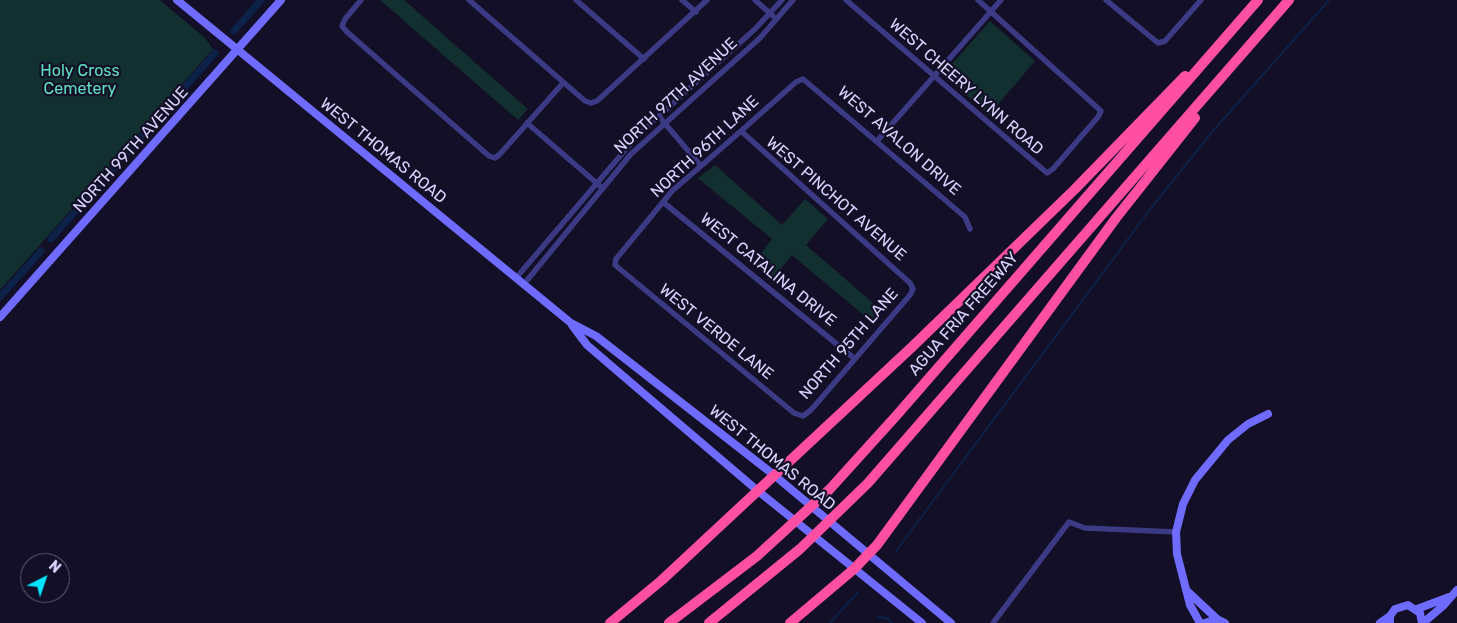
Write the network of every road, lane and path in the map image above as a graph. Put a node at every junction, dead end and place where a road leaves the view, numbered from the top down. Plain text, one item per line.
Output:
1 (177, 0) edge
2 (281, 0) edge
3 (361, 0) edge
4 (469, 0) edge
5 (576, 0) edge
6 (682, 0) edge
7 (707, 0) edge
8 (755, 0) edge
9 (782, 0) edge
10 (793, 0) edge
11 (846, 0) edge
12 (978, 0) edge
13 (1001, 0) edge
14 (1106, 0) edge
15 (1201, 0) edge
16 (1258, 0) edge
17 (1289, 0) edge
18 (696, 12) junction
19 (991, 12) junction
20 (771, 14) junction
21 (777, 19) junction
22 (237, 50) junction
23 (1209, 56) junction
24 (644, 59) junction
25 (1226, 72) junction
26 (934, 77) junction
27 (803, 79) joint
28 (563, 83) junction
29 (658, 116) junction
30 (527, 123) junction
31 (664, 123) junction
32 (741, 131) junction
33 (877, 141) junction
34 (701, 166) junction
35 (598, 184) junction
36 (603, 189) junction
37 (664, 202) junction
38 (970, 229) dead end
39 (615, 265) joint
40 (516, 278) junction
41 (524, 284) junction
42 (913, 288) joint
43 (0, 317) edge
44 (571, 323) junction
45 (855, 359) junction
46 (1268, 414) dead end
47 (804, 416) joint
48 (774, 475) junction
49 (758, 491) junction
50 (1176, 532) junction
51 (869, 554) junction
52 (854, 569) junction
53 (1186, 590) junction
54 (1457, 590) edge
55 (1449, 597) junction
56 (1417, 609) junction
57 (1217, 619) junction
58 (1390, 620) edge
59 (610, 623) edge
60 (669, 623) edge
61 (709, 623) edge
62 (790, 623) edge
63 (922, 623) edge
64 (951, 623) edge
65 (993, 623) edge
66 (1200, 623) edge
67 (1205, 623) edge
68 (1225, 623) edge
69 (1380, 623) edge
70 (1423, 623) edge

1 - 22 main road, WEST THOMAS ROAD
2 - 22 main road, NORTH 99TH AVENUE
3 - 30 street
4 - 28 street
5 - 24 street
6 - 18 street
7 - 18 street
8 - 20 street
9 - 20 street, NORTH 97TH AVENUE
10 - 21 street, NORTH 97TH AVENUE
11 - 26 street, WEST CHEERY LYNN ROAD
12 - 19 street
13 - 19 street
14 - 15 street
16 - 23 highway, AGUA FRIA FREEWAY
17 - 25 highway
18 - 24 street
19 - 26 street
19 - 26 street, WEST CHEERY LYNN ROAD
20 - 21 street
20 - 29 street, NORTH 97TH AVENUE
21 - 31 street, NORTH 97TH AVENUE
22 - 40 main road, WEST THOMAS ROAD
22 - 43 main road, NORTH 99TH AVENUE
23 - 48 highway
23 - 60 highway, AGUA FRIA FREEWAY
24 - 28 street
25 - 51 highway
25 - 61 highway
26 - 33 street
27 - 32 street, NORTH 96TH LANE
27 - 33 street, WEST AVALON DRIVE
28 - 30 street
29 - 31 street
29 - 35 street, NORTH 97TH AVENUE
30 - 35 street
31 - 34 street
31 - 36 street, NORTH 97TH AVENUE
32 - 34 street, NORTH 96TH LANE
32 - 42 street, WEST PINCHOT AVENUE
33 - 38 street, WEST AVALON DRIVE
34 - 37 street, NORTH 96TH LANE
35 - 36 street
35 - 40 street, NORTH 97TH AVENUE
36 - 41 street, NORTH 97TH AVENUE
37 - 39 street, NORTH 96TH LANE
37 - 45 street, WEST CATALINA DRIVE
39 - 47 street, WEST VERDE LANE
40 - 41 main road, WEST THOMAS ROAD
41 - 44 main road, WEST THOMAS ROAD
42 - 45 street, NORTH 95TH LANE
44 - 48 main road, WEST THOMAS ROAD
44 - 49 main road, WEST THOMAS ROAD
45 - 47 street, NORTH 95TH LANE
46 - 50 main road
48 - 49 highway
48 - 51 main road, WEST THOMAS ROAD
49 - 52 main road, WEST THOMAS ROAD
49 - 59 highway
50 - 53 main road
50 - 65 street
51 - 52 highway
51 - 64 main road, WEST THOMAS ROAD
52 - 62 highway
52 - 63 main road, WEST THOMAS ROAD
53 - 57 main road
53 - 66 main road
54 - 55 main road
55 - 56 main road
55 - 70 main road
56 - 58 main road
56 - 70 main road
57 - 67 main road
57 - 68 main road
58 - 69 main road

